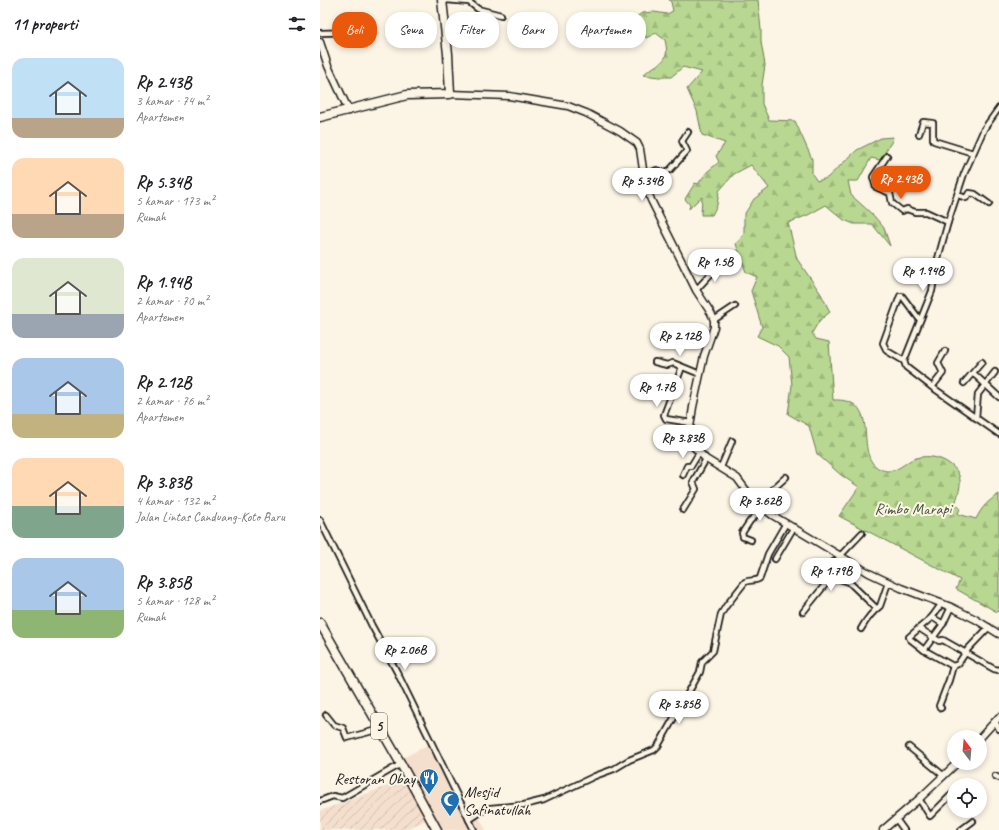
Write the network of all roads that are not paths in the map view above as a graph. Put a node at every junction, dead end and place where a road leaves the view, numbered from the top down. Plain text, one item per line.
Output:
1 (442, 0) edge
2 (446, 0) edge
3 (476, 0) edge
4 (474, 5) junction
5 (487, 12) edge
6 (320, 33) edge
7 (332, 33) edge
8 (320, 42) edge
9 (452, 94) junction
10 (999, 108) edge
11 (349, 111) junction
12 (320, 118) edge
13 (688, 132) dead end
14 (919, 134) dead end
15 (973, 153) junction
16 (886, 156) dead end
17 (644, 176) junction
18 (958, 195) junction
19 (990, 204) dead end
20 (948, 222) junction
21 (720, 264) dead end
22 (696, 290) junction
23 (735, 306) dead end
24 (714, 320) junction
25 (920, 320) junction
26 (945, 351) dead end
27 (904, 361) junction
28 (655, 362) dead end
29 (982, 362) dead end
30 (682, 366) junction
31 (995, 372) dead end
32 (973, 373) junction
33 (700, 374) junction
34 (964, 383) dead end
35 (986, 384) junction
36 (932, 387) junction
37 (999, 397) edge
38 (976, 418) junction
39 (690, 426) junction
40 (999, 434) edge
41 (732, 441) dead end
42 (699, 453) junction
43 (706, 459) junction
44 (721, 467) junction
45 (683, 475) dead end
46 (786, 477) dead end
47 (762, 507) junction
48 (683, 510) dead end
49 (320, 520) edge
50 (786, 522) junction
51 (794, 527) junction
52 (862, 533) dead end
53 (750, 540) dead end
54 (841, 557) junction
55 (775, 559) dead end
56 (831, 576) junction
57 (888, 583) junction
58 (942, 603) junction
59 (951, 607) junction
60 (876, 608) junction
61 (803, 612) dead end
62 (932, 617) junction
63 (320, 623) edge
64 (943, 624) junction
65 (989, 627) junction
66 (919, 628) junction
67 (861, 629) dead end
68 (322, 632) edge
69 (999, 634) edge
70 (933, 637) junction
71 (924, 650) junction
72 (965, 653) junction
73 (954, 666) junction
74 (999, 670) edge
75 (941, 708) dead end
76 (326, 715) dead end
77 (997, 719) edge
78 (380, 728) junction
79 (999, 729) edge
80 (987, 730) edge
81 (909, 747) dead end
82 (401, 764) junction
83 (950, 770) edge
84 (944, 776) junction
85 (919, 799) junction
86 (320, 801) edge
87 (947, 801) edge
88 (896, 819) junction
89 (469, 820) junction
90 (973, 821) dead end
91 (436, 830) edge
92 (474, 830) edge
93 (883, 830) edge
94 (904, 830) edge
95 (961, 830) edge

1 - 9 highway
2 - 4 street
2 - 9 highway
3 - 4 street
4 - 5 street
6 - 7 street
8 - 11 main road
9 - 11 highway
9 - 17 main road
10 - 15 street
11 - 12 highway
13 - 17 street
14 - 15 street
15 - 18 street
16 - 20 street
17 - 22 main road
18 - 19 street
18 - 20 street
20 - 25 street
21 - 22 street
22 - 24 main road
23 - 24 street
24 - 33 main road
25 - 27 street
25 - 27 street
26 - 36 street
27 - 36 street
28 - 30 street
29 - 32 street
30 - 33 street
30 - 39 street
31 - 35 street
32 - 34 street
32 - 35 street
33 - 39 main road
35 - 37 street
35 - 38 street
36 - 38 street
38 - 40 street
39 - 42 main road
41 - 44 street
42 - 43 main road
42 - 45 street
43 - 44 main road
43 - 48 street
44 - 47 main road
46 - 47 street
47 - 50 main road
47 - 53 street
49 - 89 street
50 - 51 main road
50 - 89 street
51 - 54 main road
51 - 55 street
52 - 54 street
54 - 56 street
54 - 57 main road
56 - 60 street
56 - 61 street
57 - 58 main road
57 - 60 street
58 - 59 main road
58 - 62 street
59 - 64 street
59 - 65 main road
60 - 67 street
62 - 64 street
62 - 66 street
63 - 68 highway, 5
64 - 70 street
65 - 69 main road
65 - 72 street
66 - 70 street
66 - 71 street
68 - 78 highway, 5
70 - 71 street
70 - 72 street
71 - 73 street
72 - 73 street
72 - 74 street
73 - 75 street
76 - 78 street
77 - 79 street
77 - 80 main road
78 - 82 highway, 5
81 - 84 street
82 - 86 street
82 - 91 highway, 5
83 - 84 main road
84 - 85 main road
85 - 87 street
85 - 88 main road
88 - 93 main road
88 - 94 street
89 - 92 street
90 - 95 street

